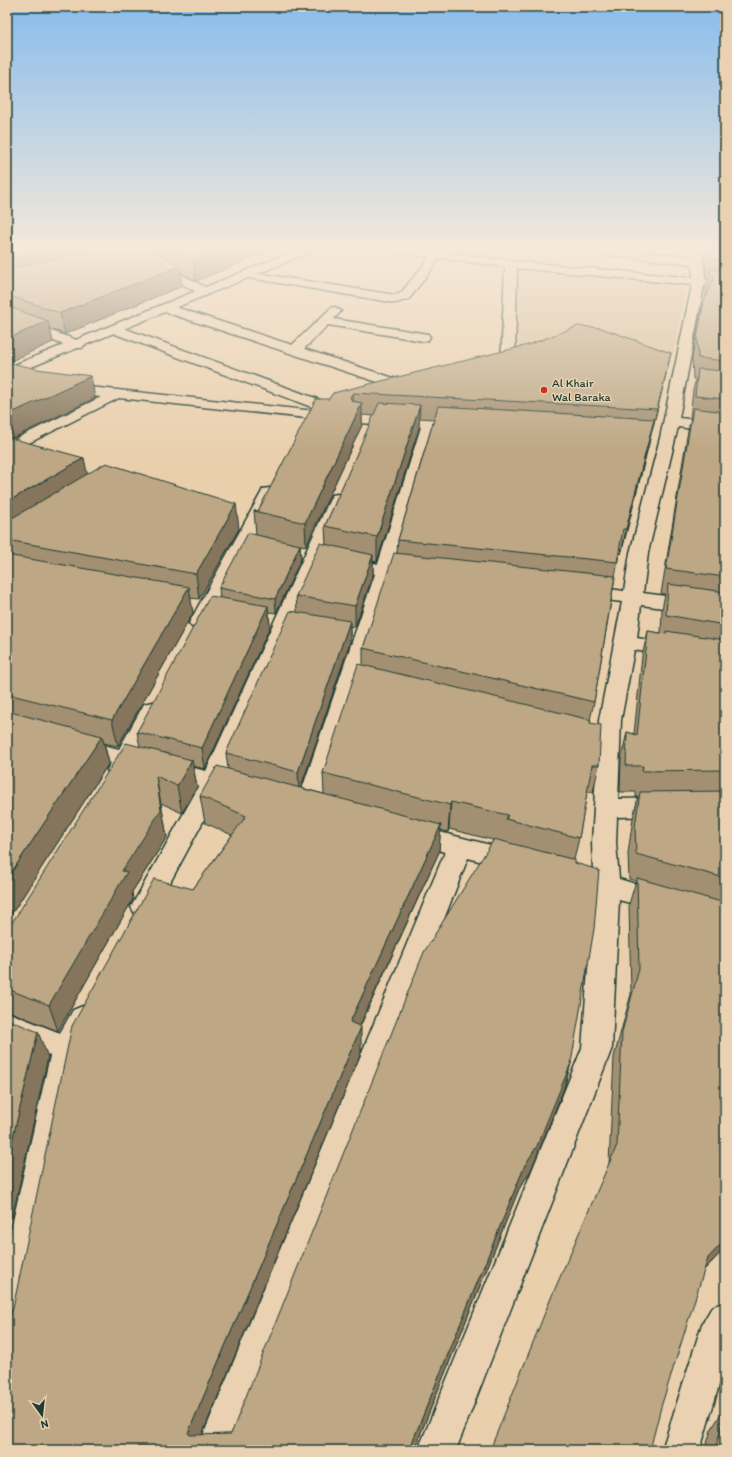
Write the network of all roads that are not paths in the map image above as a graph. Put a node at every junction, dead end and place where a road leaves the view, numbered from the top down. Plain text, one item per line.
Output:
1 (144, 317) edge
2 (194, 317) edge
3 (329, 317) edge
4 (513, 317) edge
5 (688, 317) edge
6 (7, 319) edge
7 (325, 321) junction
8 (115, 329) junction
9 (423, 337) dead end
10 (76, 345) junction
11 (295, 350) junction
12 (494, 368) edge
13 (7, 373) edge
14 (7, 377) edge
15 (428, 385) edge
16 (413, 389) junction
17 (117, 394) junction
18 (392, 394) edge
19 (348, 405) edge
20 (334, 409) junction
21 (311, 415) junction
22 (430, 423) junction
23 (477, 426) edge
24 (725, 428) edge
25 (664, 432) junction
26 (300, 435) edge
27 (7, 449) edge
28 (7, 452) edge
29 (28, 458) edge
30 (278, 477) edge
31 (344, 484) edge
32 (305, 553) junction
33 (385, 571) junction
34 (432, 576) edge
35 (563, 589) edge
36 (633, 597) junction
37 (725, 610) edge
38 (626, 642) junction
39 (188, 643) edge
40 (725, 659) edge
41 (162, 690) edge
42 (586, 737) edge
43 (59, 741) edge
44 (609, 742) junction
45 (125, 758) junction
46 (213, 782) junction
47 (108, 785) edge
48 (250, 792) edge
49 (725, 806) edge
50 (606, 808) junction
51 (331, 813) edge
52 (392, 829) edge
53 (460, 847) junction
54 (537, 867) edge
55 (576, 877) edge
56 (607, 886) junction
57 (681, 907) edge
58 (130, 933) edge
59 (96, 994) edge
60 (7, 1025) edge
61 (66, 1049) junction
62 (725, 1320) edge
63 (7, 1328) edge
64 (216, 1450) edge
65 (437, 1450) edge
66 (681, 1450) edge

1 - 8 main road
2 - 11 main road
3 - 7 main road
4 - 12 main road
5 - 25 main road
6 - 10 main road
7 - 9 main road
7 - 11 main road
8 - 10 main road
8 - 20 main road
10 - 13 main road
11 - 16 main road
14 - 17 main road
15 - 16 main road
16 - 18 main road
17 - 21 main road
17 - 27 main road
19 - 20 main road
20 - 21 main road
21 - 22 main road
21 - 26 main road
22 - 23 main road
22 - 33 main road
24 - 25 main road
25 - 36 main road
28 - 29 main road
30 - 39 main road
31 - 32 main road
32 - 33 main road
32 - 46 main road
33 - 34 main road
33 - 51 main road
35 - 36 main road
36 - 37 main road
36 - 38 main road
38 - 40 main road
38 - 44 main road
41 - 45 main road
42 - 44 main road
43 - 45 main road
44 - 50 main road
45 - 46 main road
45 - 47 main road
46 - 48 main road
46 - 58 main road
49 - 50 main road
50 - 56 main road
52 - 53 main road
53 - 54 main road
53 - 64 main road
55 - 56 main road
56 - 57 main road
56 - 65 main road
59 - 61 main road
60 - 61 main road
61 - 63 main road
62 - 66 main road

